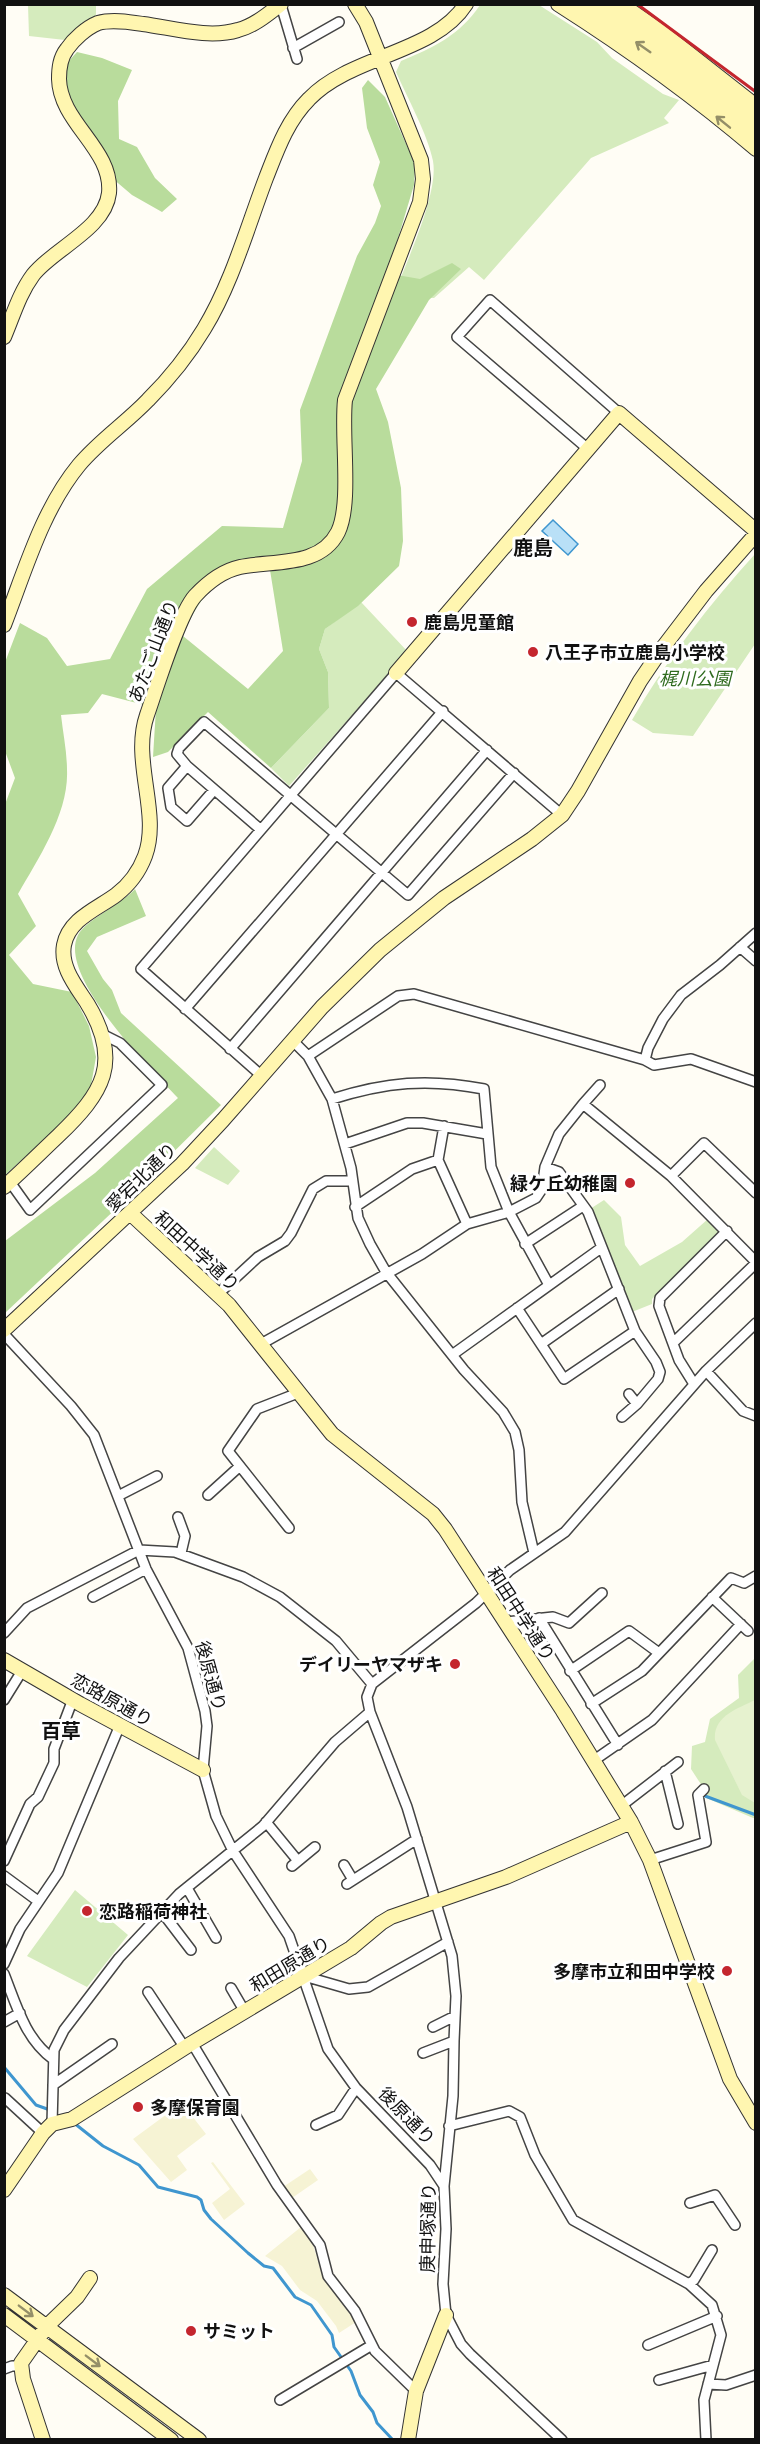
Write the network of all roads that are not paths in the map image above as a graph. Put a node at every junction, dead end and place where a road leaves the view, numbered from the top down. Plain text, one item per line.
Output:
1 (356, 4) edge
2 (466, 4) edge
3 (558, 4) edge
4 (581, 4) edge
5 (601, 4) edge
6 (621, 4) edge
7 (281, 5) edge
8 (339, 22) dead end
9 (293, 48) junction
10 (380, 57) junction
11 (297, 59) dead end
12 (756, 106) edge
13 (756, 119) edge
14 (756, 134) edge
15 (756, 149) edge
16 (4, 337) edge
17 (619, 412) junction
18 (588, 449) junction
19 (756, 532) edge
20 (4, 625) edge
21 (396, 672) junction
22 (443, 711) junction
23 (487, 750) junction
24 (187, 766) junction
25 (514, 773) junction
26 (214, 790) junction
27 (289, 795) junction
28 (562, 815) junction
29 (260, 829) junction
30 (336, 834) junction
31 (381, 874) junction
32 (756, 933) edge
33 (740, 947) junction
34 (756, 961) edge
35 (185, 1009) junction
36 (102, 1034) junction
37 (293, 1041) junction
38 (230, 1049) junction
39 (308, 1056) junction
40 (645, 1060) junction
41 (262, 1076) junction
42 (756, 1082) edge
43 (600, 1085) dead end
44 (332, 1099) junction
45 (583, 1104) junction
46 (444, 1126) junction
47 (487, 1134) junction
48 (345, 1144) junction
49 (438, 1160) junction
50 (545, 1167) junction
51 (671, 1176) junction
52 (352, 1181) junction
53 (7, 1184) edge
54 (756, 1193) edge
55 (583, 1206) junction
56 (356, 1207) junction
57 (509, 1212) junction
58 (130, 1213) junction
59 (467, 1224) junction
60 (727, 1232) junction
61 (525, 1244) junction
62 (601, 1248) junction
63 (756, 1262) edge
64 (386, 1272) junction
65 (549, 1285) junction
66 (619, 1289) junction
67 (218, 1294) junction
68 (517, 1308) junction
69 (756, 1323) edge
70 (635, 1331) junction
71 (4, 1332) edge
72 (673, 1343) junction
73 (261, 1344) junction
74 (542, 1344) junction
75 (452, 1355) junction
76 (706, 1371) junction
77 (694, 1384) junction
78 (298, 1393) junction
79 (629, 1394) dead end
80 (637, 1404) junction
81 (756, 1416) edge
82 (622, 1417) dead end
83 (240, 1466) junction
84 (157, 1476) dead end
85 (208, 1495) dead end
86 (118, 1496) junction
87 (178, 1517) dead end
88 (289, 1528) dead end
89 (139, 1550) junction
90 (534, 1552) junction
91 (181, 1553) junction
92 (146, 1569) junction
93 (756, 1576) edge
94 (486, 1593) junction
95 (602, 1593) dead end
96 (93, 1597) dead end
97 (712, 1597) junction
98 (539, 1618) junction
99 (506, 1622) junction
100 (4, 1633) edge
101 (659, 1653) junction
102 (4, 1660) edge
103 (22, 1671) junction
104 (570, 1671) junction
105 (372, 1684) junction
106 (73, 1699) junction
107 (4, 1700) edge
108 (591, 1704) junction
109 (370, 1712) junction
110 (120, 1725) junction
111 (618, 1745) junction
112 (593, 1761) junction
113 (678, 1761) dead end
114 (203, 1770) junction
115 (665, 1771) junction
116 (704, 1790) dead end
117 (621, 1806) junction
118 (266, 1822) junction
119 (631, 1822) junction
120 (678, 1824) dead end
121 (417, 1839) junction
122 (315, 1846) dead end
123 (233, 1851) junction
124 (650, 1860) junction
125 (4, 1861) edge
126 (344, 1865) dead end
127 (4, 1876) edge
128 (187, 1888) junction
129 (436, 1900) junction
130 (38, 1901) junction
131 (162, 1912) junction
132 (216, 1938) dead end
133 (448, 1942) junction
134 (191, 1950) dead end
135 (4, 1964) edge
136 (4, 1974) edge
137 (304, 1976) junction
138 (231, 1988) dead end
139 (148, 1992) dead end
140 (244, 2012) junction
141 (20, 2013) junction
142 (455, 2016) junction
143 (4, 2022) edge
144 (433, 2027) dead end
145 (454, 2041) junction
146 (112, 2044) dead end
147 (188, 2045) junction
148 (423, 2053) dead end
149 (53, 2059) junction
150 (53, 2085) junction
151 (357, 2088) junction
152 (5, 2098) edge
153 (56, 2123) junction
154 (756, 2123) edge
155 (316, 2125) dead end
156 (449, 2126) junction
157 (444, 2187) junction
158 (4, 2190) edge
159 (690, 2203) dead end
160 (735, 2225) dead end
161 (712, 2250) dead end
162 (90, 2278) dead end
163 (689, 2284) junction
164 (4, 2295) edge
165 (4, 2315) edge
166 (446, 2315) junction
167 (717, 2316) junction
168 (47, 2326) junction
169 (37, 2339) junction
170 (372, 2345) junction
171 (648, 2345) dead end
172 (713, 2365) junction
173 (21, 2366) junction
174 (4, 2369) edge
175 (756, 2375) edge
176 (659, 2380) dead end
177 (708, 2384) junction
178 (416, 2391) junction
179 (280, 2400) dead end
180 (43, 2439) edge
181 (171, 2439) edge
182 (199, 2439) edge
183 (408, 2439) edge
184 (561, 2439) edge
185 (706, 2439) edge

1 - 10 street, あたご山通り
2 - 10 street
15 -> 3 street
14 -> 4 street
5 - 13 street
6 - 12 street
7 - 9 street
7 - 16 street
8 - 9 street
9 - 11 street
10 - 20 street
10 - 36 street, あたご山通り
17 - 18 street
17 - 18 street
17 - 19 street
18 - 21 street
19 - 28 street, 愛宕北通り
21 - 22 street
21 - 27 street
22 - 23 street
22 - 30 street
23 - 25 street
23 - 31 street
24 - 26 street
24 - 26 street
24 - 27 street
25 - 28 street
25 - 31 street
26 - 29 street
27 - 29 street
27 - 30 street
28 - 37 street, 愛宕北通り
29 - 35 street
30 - 31 street
30 - 35 street
31 - 38 street
32 - 33 street
33 - 34 street
33 - 40 street
35 - 38 street
36 - 53 street, あたご山通り
36 - 53 street
37 - 39 street
37 - 41 street, 愛宕北通り
38 - 41 street
39 - 40 street
39 - 44 street
40 - 42 street
41 - 58 street, 愛宕北通り
43 - 45 street
44 - 47 street
44 - 48 street
45 - 50 street
45 - 51 street
46 - 47 street
46 - 48 street
46 - 49 street
47 - 57 street
48 - 52 street
49 - 56 street
49 - 59 street
50 - 55 street
50 - 57 street
51 - 54 street
51 - 60 street
52 - 56 street
52 - 67 street
55 - 61 street
55 - 62 street
56 - 64 street
57 - 59 street
57 - 61 street
58 - 67 street, 和田中学通り
58 - 71 street, 愛宕北通り
59 - 64 street
60 - 63 street
60 - 72 street
61 - 65 street
62 - 65 street
62 - 66 street
63 - 72 street
64 - 73 street
64 - 75 street
65 - 68 street
66 - 70 street
66 - 74 street
67 - 73 street, 和田中学通り
68 - 74 street
68 - 75 street
69 - 76 street
70 - 74 street
70 - 80 street
71 - 86 street, 後原通り
72 - 77 street
73 - 78 street, 和田中学通り
75 - 90 street
76 - 77 street
76 - 81 street
77 - 90 street
78 - 83 street
78 - 94 street, 和田中学通り
79 - 80 street
80 - 82 street
83 - 85 street
83 - 88 street
84 - 86 street
86 - 89 street, 後原通り
87 - 91 street
89 - 91 street
89 - 92 street, 後原通り
89 - 100 street
90 - 94 street
91 - 105 street
92 - 96 street
92 - 114 street, 後原通り
93 - 97 street
94 - 99 street, 和田中学通り
94 - 105 street
95 - 98 street
97 - 101 street
97 - 111 street
98 - 99 street
98 - 104 street
99 - 112 street, 和田中学通り
101 - 104 street
101 - 108 street
102 - 103 street, 恋路原通り
103 - 106 street, 恋路原通り
103 - 107 street
104 - 108 street
105 - 109 street
106 - 110 street, 恋路原通り
106 - 125 street
108 - 111 street
109 - 118 street
109 - 121 street, 庚申塚通り
110 - 114 street, 恋路原通り
110 - 130 street
111 - 112 street
112 - 117 street, 和田中学通り
113 - 115 street
114 - 123 street, 後原通り
115 - 117 street
115 - 120 street
116 - 124 street
117 - 119 street, 和田中学通り
118 - 122 street
118 - 123 street
119 - 124 street, 和田中学通り
119 - 129 street, 和田原通り
121 - 126 street
121 - 129 street, 庚申塚通り
123 - 128 street
123 - 137 street, 後原通り
124 - 154 street, 和田中学通り
127 - 130 street
128 - 131 street
128 - 132 street
129 - 133 street, 庚申塚通り
129 - 137 street, 和田原通り
130 - 135 street
131 - 134 street
131 - 149 street
133 - 137 street
133 - 142 street, 庚申塚通り
136 - 141 street
137 - 140 street, 和田原通り
137 - 151 street, 後原通り
138 - 140 street
139 - 147 street
140 - 147 street, 和田原通り
141 - 143 street
141 - 149 street
142 - 144 street
142 - 145 street, 庚申塚通り
145 - 148 street
145 - 156 street, 庚申塚通り
146 - 150 street
147 - 153 street, 和田原通り
147 - 170 street
149 - 150 street
150 - 153 street
151 - 155 street
151 - 157 street, 後原通り
152 - 153 street
153 - 158 street, 和田原通り
156 - 157 street, 庚申塚通り
156 - 163 street
157 - 166 street, 庚申塚通り
159 - 160 street
161 - 163 street
162 - 168 street
163 - 167 street
164 -> 168 street
165 - 169 street
166 - 178 street
166 - 184 street, 庚申塚通り
167 - 171 street
167 - 172 street
168 - 169 street
168 -> 182 street
169 - 173 street
169 - 181 street
170 - 178 street
170 - 179 street
172 - 176 street
172 - 177 street
173 - 174 street
173 - 180 street
175 - 177 street
177 - 185 street
178 - 183 street

